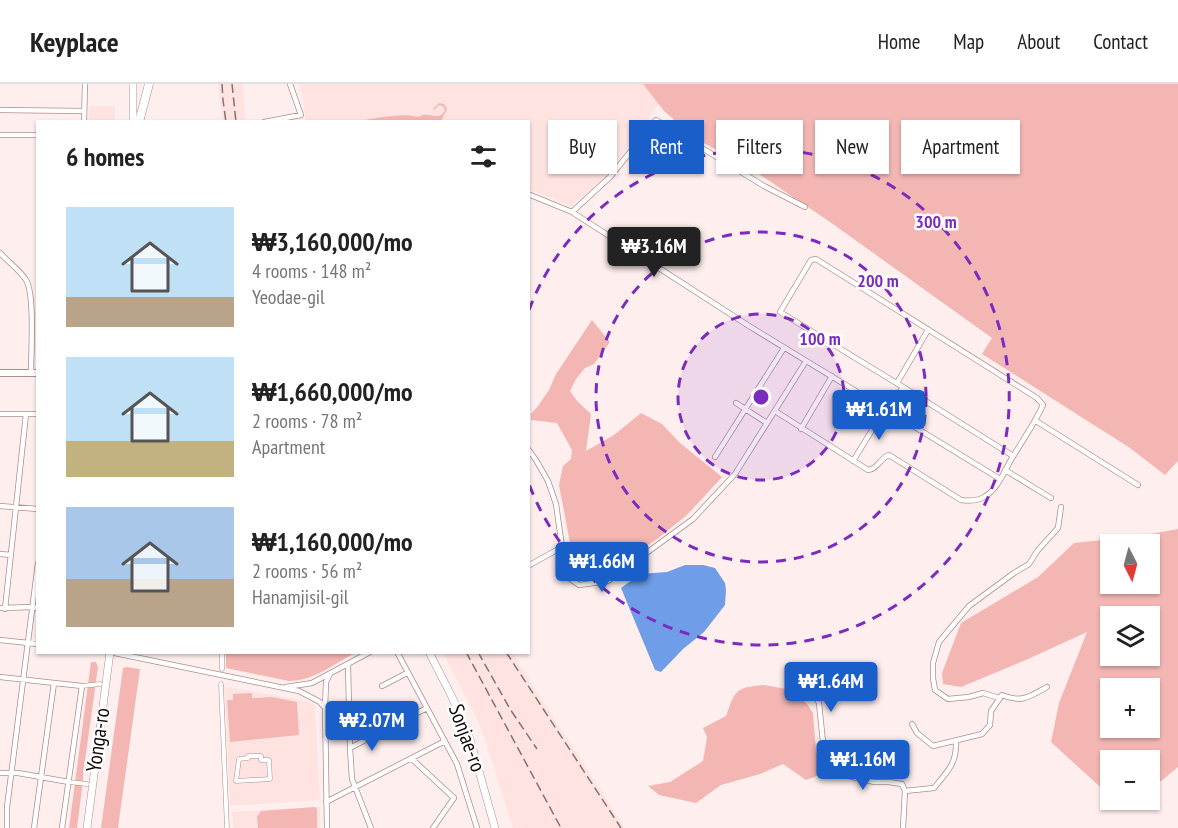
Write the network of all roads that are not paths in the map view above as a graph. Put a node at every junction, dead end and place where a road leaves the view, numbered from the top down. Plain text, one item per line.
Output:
1 (85, 84) edge
2 (134, 84) edge
3 (149, 84) edge
4 (290, 84) edge
5 (0, 110) edge
6 (84, 111) junction
7 (296, 116) junction
8 (84, 120) edge
9 (133, 120) edge
10 (140, 120) edge
11 (275, 120) edge
12 (297, 120) edge
13 (0, 135) edge
14 (36, 135) edge
15 (530, 195) edge
16 (805, 207) dead end
17 (572, 212) junction
18 (0, 253) edge
19 (928, 330) junction
20 (784, 348) junction
21 (806, 361) junction
22 (0, 373) edge
23 (34, 373) edge
24 (832, 376) junction
25 (897, 383) junction
26 (903, 387) junction
27 (736, 403) dead end
28 (746, 409) junction
29 (887, 410) junction
30 (775, 411) junction
31 (0, 414) edge
32 (26, 414) junction
33 (36, 414) edge
34 (1036, 421) junction
35 (767, 423) junction
36 (801, 429) junction
37 (530, 452) edge
38 (1013, 456) junction
39 (715, 457) dead end
40 (853, 461) junction
41 (1005, 471) junction
42 (1000, 479) junction
43 (1138, 485) dead end
44 (1050, 498) dead end
45 (0, 506) edge
46 (16, 507) junction
47 (1061, 507) dead end
48 (36, 509) edge
49 (562, 547) junction
50 (0, 554) edge
51 (11, 555) junction
52 (530, 565) edge
53 (35, 607) edge
54 (2, 609) edge
55 (0, 640) edge
56 (28, 643) junction
57 (36, 644) edge
58 (110, 654) edge
59 (120, 654) edge
60 (222, 654) edge
61 (367, 654) edge
62 (398, 654) edge
63 (430, 654) edge
64 (348, 665) junction
65 (222, 669) dead end
66 (407, 673) junction
67 (330, 675) junction
68 (0, 677) edge
69 (24, 679) junction
70 (797, 681) dead end
71 (313, 682) junction
72 (54, 683) junction
73 (100, 684) dead end
74 (222, 684) dead end
75 (82, 686) junction
76 (382, 686) dead end
77 (1047, 687) dead end
78 (280, 688) junction
79 (326, 690) junction
80 (313, 697) junction
81 (999, 698) junction
82 (325, 708) junction
83 (427, 708) junction
84 (399, 722) dead end
85 (912, 724) dead end
86 (384, 734) dead end
87 (446, 741) junction
88 (956, 741) junction
89 (350, 748) junction
90 (412, 759) junction
91 (0, 773) edge
92 (12, 773) junction
93 (42, 777) junction
94 (270, 779) joint
95 (69, 782) junction
96 (87, 784) dead end
97 (356, 788) junction
98 (905, 791) junction
99 (468, 797) junction
100 (454, 798) junction
101 (326, 802) junction
102 (8, 805) junction
103 (0, 806) edge
104 (8, 828) edge
105 (34, 828) edge
106 (62, 828) edge
107 (87, 828) edge
108 (227, 828) edge
109 (327, 828) edge
110 (371, 828) edge
111 (434, 828) edge
112 (477, 828) edge
113 (495, 828) edge
114 (903, 828) edge

1 - 6 street
2 - 9 main road
3 - 10 highway
4 - 7 street
5 - 6 street
6 - 8 street
7 - 11 street
7 - 12 street
13 - 14 street
15 - 17 street
16 - 17 street
17 - 20 street
18 - 23 street
19 - 25 street
19 - 25 street
19 - 34 street
20 - 21 street
20 - 28 street
21 - 24 street
21 - 30 street
22 - 23 street
24 - 29 street
24 - 36 street
25 - 26 street
26 - 29 street
26 - 38 street
27 - 28 street
28 - 35 street
28 - 39 street
29 - 40 street
29 - 42 street
30 - 35 street
30 - 36 street
31 - 32 street
32 - 33 street
32 - 46 street
34 - 38 street
34 - 43 street
35 - 49 street
36 - 40 street
37 - 49 street
38 - 41 street
40 - 42 street
41 - 42 street
41 - 44 street
45 - 46 street
46 - 48 street
46 - 51 street
47 - 81 street
49 - 52 street
50 - 51 street
51 - 54 street
53 - 54 street
53 - 56 street
55 - 56 street
56 - 57 street
56 - 69 street
58 - 107 main road, Yonga-ro
59 - 78 street
60 - 65 street
61 - 64 street
62 - 66 street
63 - 113 main road, Sonjae-ro
64 - 67 street
64 - 89 street
66 - 76 street
66 - 83 street
67 - 71 street
67 - 79 street
68 - 69 street
69 - 72 street
69 - 92 street
70 - 98 street
71 - 78 street
71 - 79 street
71 - 80 street
72 - 75 street
72 - 93 street
73 - 75 street
74 - 108 street
75 - 95 street
77 - 81 street
78 - 80 street
79 - 80 street
79 - 82 street
80 - 82 street
81 - 88 street
82 - 101 street
83 - 84 street
83 - 87 street
85 - 88 street
86 - 89 street
87 - 90 street
87 - 99 street
88 - 98 street
89 - 97 street
90 - 97 street
90 - 100 street
91 - 92 street
92 - 93 street
92 - 102 street
93 - 95 street
93 - 105 street
94 - 94 street
95 - 96 street
95 - 106 street
97 - 101 street
97 - 110 street
98 - 114 street
99 - 100 street
99 - 112 street
100 - 111 street
101 - 109 street
102 - 103 street
102 - 104 street

